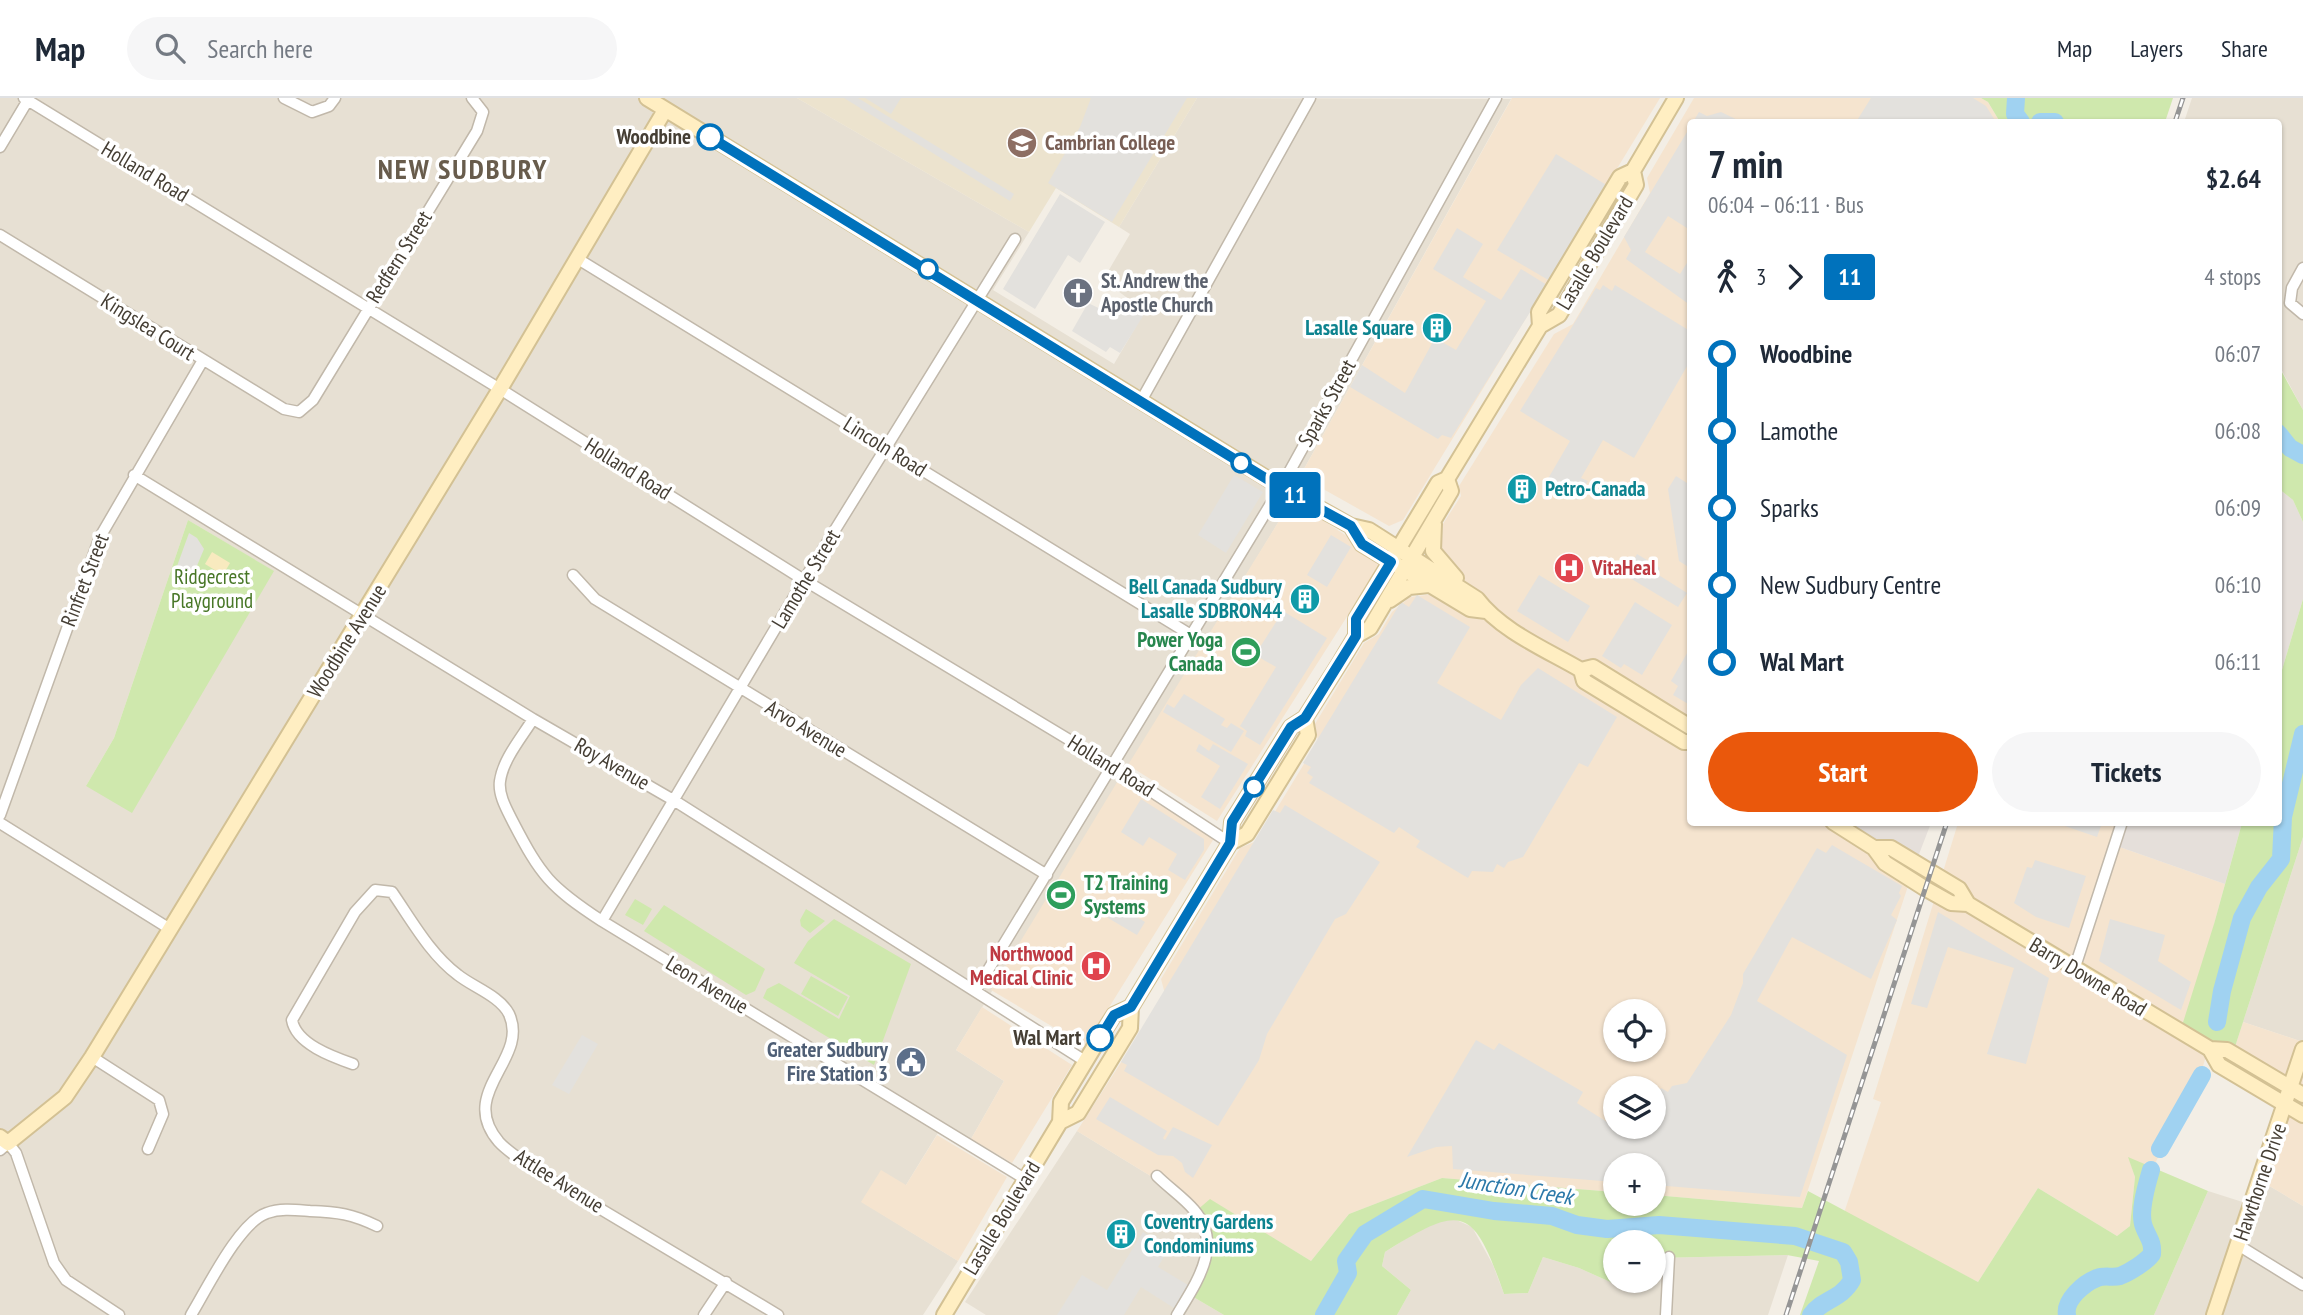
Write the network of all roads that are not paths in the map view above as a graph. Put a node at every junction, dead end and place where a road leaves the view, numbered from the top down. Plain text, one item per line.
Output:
1 (284, 98) edge
2 (335, 98) edge
3 (472, 98) edge
4 (647, 98) edge
5 (1310, 98) edge
6 (1496, 98) edge
7 (1676, 98) edge
8 (26, 99) edge
9 (665, 110) junction
10 (0, 147) edge
11 (0, 235) edge
12 (1015, 239) dead end
13 (578, 259) junction
14 (2303, 268) edge
15 (978, 300) junction
16 (367, 308) junction
17 (2303, 314) edge
18 (203, 360) junction
19 (500, 389) junction
20 (1141, 401) junction
21 (299, 412) joint
22 (886, 447) junction
23 (134, 475) junction
24 (1447, 480) junction
25 (1280, 487) junction
26 (1435, 518) junction
27 (1394, 555) junction
28 (1408, 564) junction
29 (573, 575) dead end
30 (804, 580) junction
31 (1429, 584) junction
32 (1470, 595) junction
33 (1384, 605) junction
34 (1486, 611) junction
35 (364, 614) junction
36 (1191, 635) junction
37 (1356, 636) junction
38 (1581, 670) junction
39 (741, 689) junction
40 (533, 719) junction
41 (1687, 725) edge
42 (1687, 742) edge
43 (1111, 765) junction
44 (675, 801) junction
45 (0, 815) edge
46 (0, 823) edge
47 (1839, 826) edge
48 (2121, 826) edge
49 (1230, 843) junction
50 (1047, 875) junction
51 (602, 921) junction
52 (170, 929) junction
53 (2074, 970) junction
54 (976, 990) junction
55 (1131, 1007) junction
56 (2210, 1049) junction
57 (2303, 1049) edge
58 (92, 1057) junction
59 (1086, 1061) junction
60 (353, 1065) dead end
61 (2297, 1092) edge
62 (2286, 1105) junction
63 (2303, 1115) edge
64 (1060, 1122) junction
65 (3, 1143) edge
66 (148, 1149) dead end
67 (1157, 1176) dead end
68 (1025, 1179) junction
69 (377, 1226) dead end
70 (2238, 1245) junction
71 (1669, 1257) dead end
72 (726, 1282) junction
73 (2303, 1285) edge
74 (118, 1315) edge
75 (191, 1315) edge
76 (704, 1315) edge
77 (778, 1315) edge
78 (944, 1315) edge
79 (1177, 1315) edge
80 (1666, 1315) edge
81 (2214, 1315) edge

1 - 2 street
3 - 16 street, Redfern Street
4 - 9 main road
5 - 20 street
6 - 25 street, Sparks Street
7 - 24 main road, Lasalle Boulevard
8 - 10 street
8 - 16 street, Holland Road
9 - 13 main road, Woodbine Avenue
9 - 15 main road
11 - 18 street, Kingslea Court
12 - 15 street, Lamothe Street
13 - 19 main road, Woodbine Avenue
13 - 22 street, Lincoln Road
14 - 17 street
15 - 20 main road
15 - 22 street, Lamothe Street
16 - 19 street, Holland Road
16 - 21 street, Redfern Street
18 - 21 street, Kingslea Court
18 - 23 street, Rinfret Street
19 - 30 street, Holland Road
19 - 35 main road, Woodbine Avenue
20 - 25 main road
22 - 30 street, Lamothe Street
22 - 36 street, Lincoln Road
23 - 35 street, Roy Avenue
23 - 45 street, Rinfret Street
24 - 26 main road, Lasalle Boulevard
24 - 27 main road, Lasalle Boulevard
25 - 27 main road
25 - 36 street, Sparks Street
26 - 28 main road, Lasalle Boulevard
26 - 32 main road
27 - 28 main road
27 - 37 main road, Lasalle Boulevard
28 - 31 main road
28 - 32 main road
28 - 33 main road, Lasalle Boulevard
29 - 39 street, Arvo Avenue
30 - 39 street, Lamothe Street
30 - 43 street, Holland Road
31 - 33 main road
31 - 34 main road
32 - 34 main road
33 - 37 main road, Lasalle Boulevard
34 - 38 main road
35 - 40 street, Roy Avenue
35 - 52 main road, Woodbine Avenue
36 - 43 street, Sparks Street
37 - 49 main road, Lasalle Boulevard
38 - 41 main road
38 - 42 main road
39 - 44 street, Lamothe Street
39 - 50 street, Arvo Avenue
40 - 44 street, Roy Avenue
40 - 51 street, Leon Avenue
43 - 49 street, Holland Road
43 - 50 street, Sparks Street
44 - 51 street, Lamothe Street
44 - 54 street, Roy Avenue
46 - 52 street
47 - 53 main road, Barry Downe Road
48 - 53 street
49 - 55 main road, Lasalle Boulevard
50 - 54 street, Sparks Street
51 - 68 street, Leon Avenue
52 - 58 main road, Woodbine Avenue
53 - 56 main road, Barry Downe Road
54 - 59 street, Roy Avenue
55 - 59 main road, Lasalle Boulevard
55 - 64 main road, Lasalle Boulevard
56 - 61 main road, Barry Downe Road
56 - 62 main road, Barry Downe Road
57 - 61 main road, Hawthorne Drive
58 - 65 main road, Woodbine Avenue
58 - 66 street
59 - 64 main road, Lasalle Boulevard
60 - 72 street, Attlee Avenue
61 - 62 main road, Hawthorne Drive
62 - 63 main road, Barry Downe Road
62 - 70 main road, Hawthorne Drive
64 - 68 main road, Lasalle Boulevard
65 - 74 street
67 - 79 street
68 - 78 main road, Lasalle Boulevard
69 - 75 street
70 - 73 street
70 - 81 main road, Hawthorne Drive
71 - 80 street
72 - 76 street
72 - 77 street, Attlee Avenue

